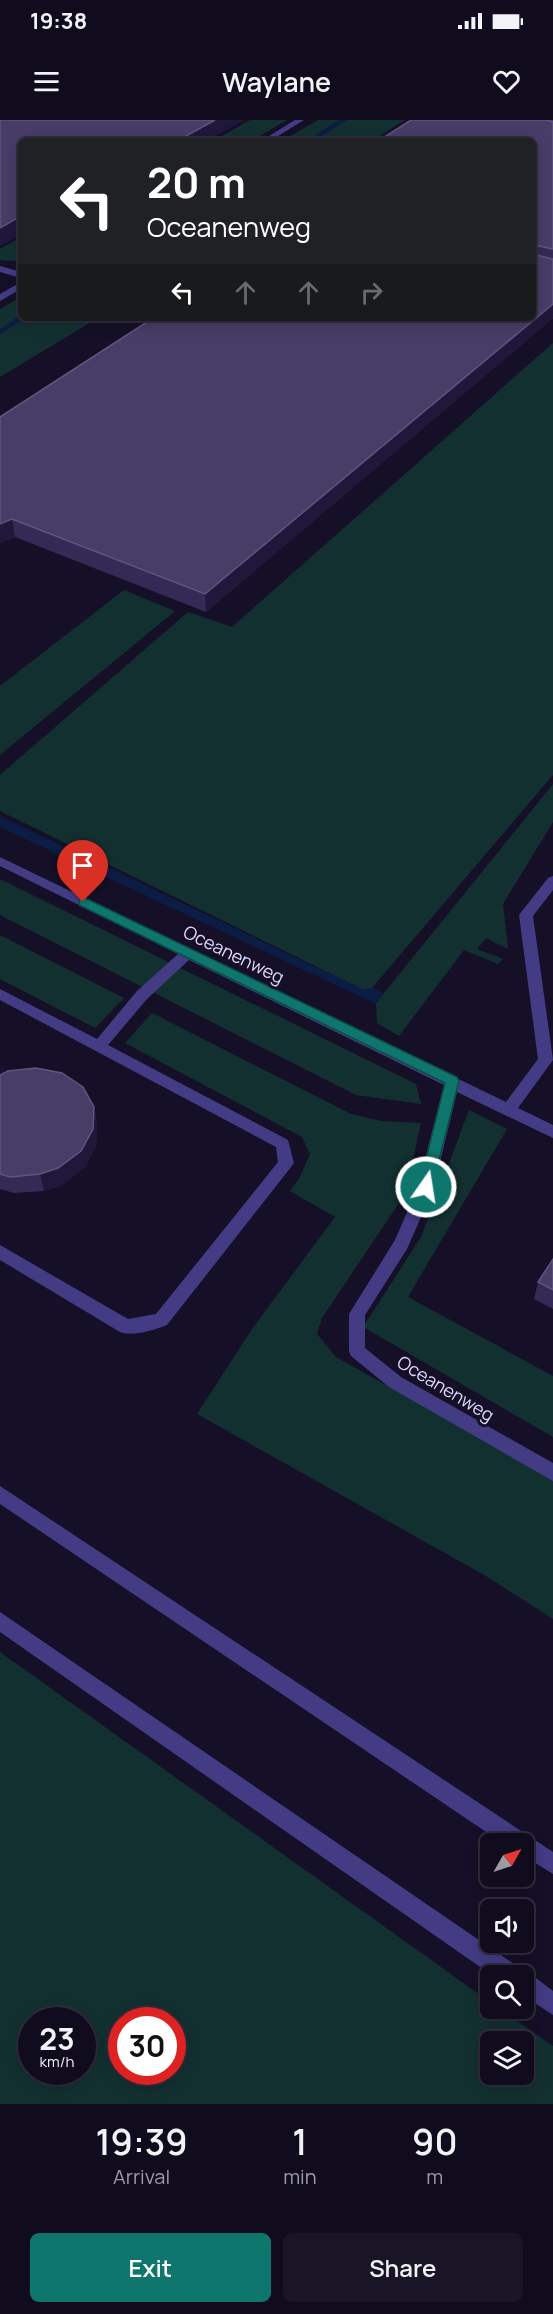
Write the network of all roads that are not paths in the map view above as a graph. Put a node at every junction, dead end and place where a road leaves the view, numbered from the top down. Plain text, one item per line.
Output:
1 (300, 120) edge
2 (270, 138) edge
3 (0, 269) edge
4 (18, 274) edge
5 (18, 287) edge
6 (0, 298) edge
7 (0, 861) edge
8 (553, 881) edge
9 (188, 953) junction
10 (0, 994) edge
11 (99, 1046) junction
12 (549, 1054) edge
13 (452, 1081) junction
14 (509, 1110) junction
15 (553, 1132) edge
16 (0, 1252) edge
17 (553, 1473) edge
18 (0, 1494) edge
19 (0, 1621) edge
20 (507, 1833) edge
21 (534, 1851) edge
22 (553, 1864) edge
23 (496, 1965) edge
24 (534, 1990) edge
25 (553, 2004) edge

1 - 2 street
3 - 4 street
5 - 6 street
7 - 9 street, Oceanenweg
8 - 12 street
9 - 11 street
9 - 13 street, Oceanenweg
10 - 11 street
11 - 16 street
12 - 14 street
13 - 14 street, Oceanenweg
13 - 17 street, Oceanenweg
14 - 15 street, Oceanenweg
18 - 20 street
19 - 23 street
21 - 22 street
24 - 25 street

